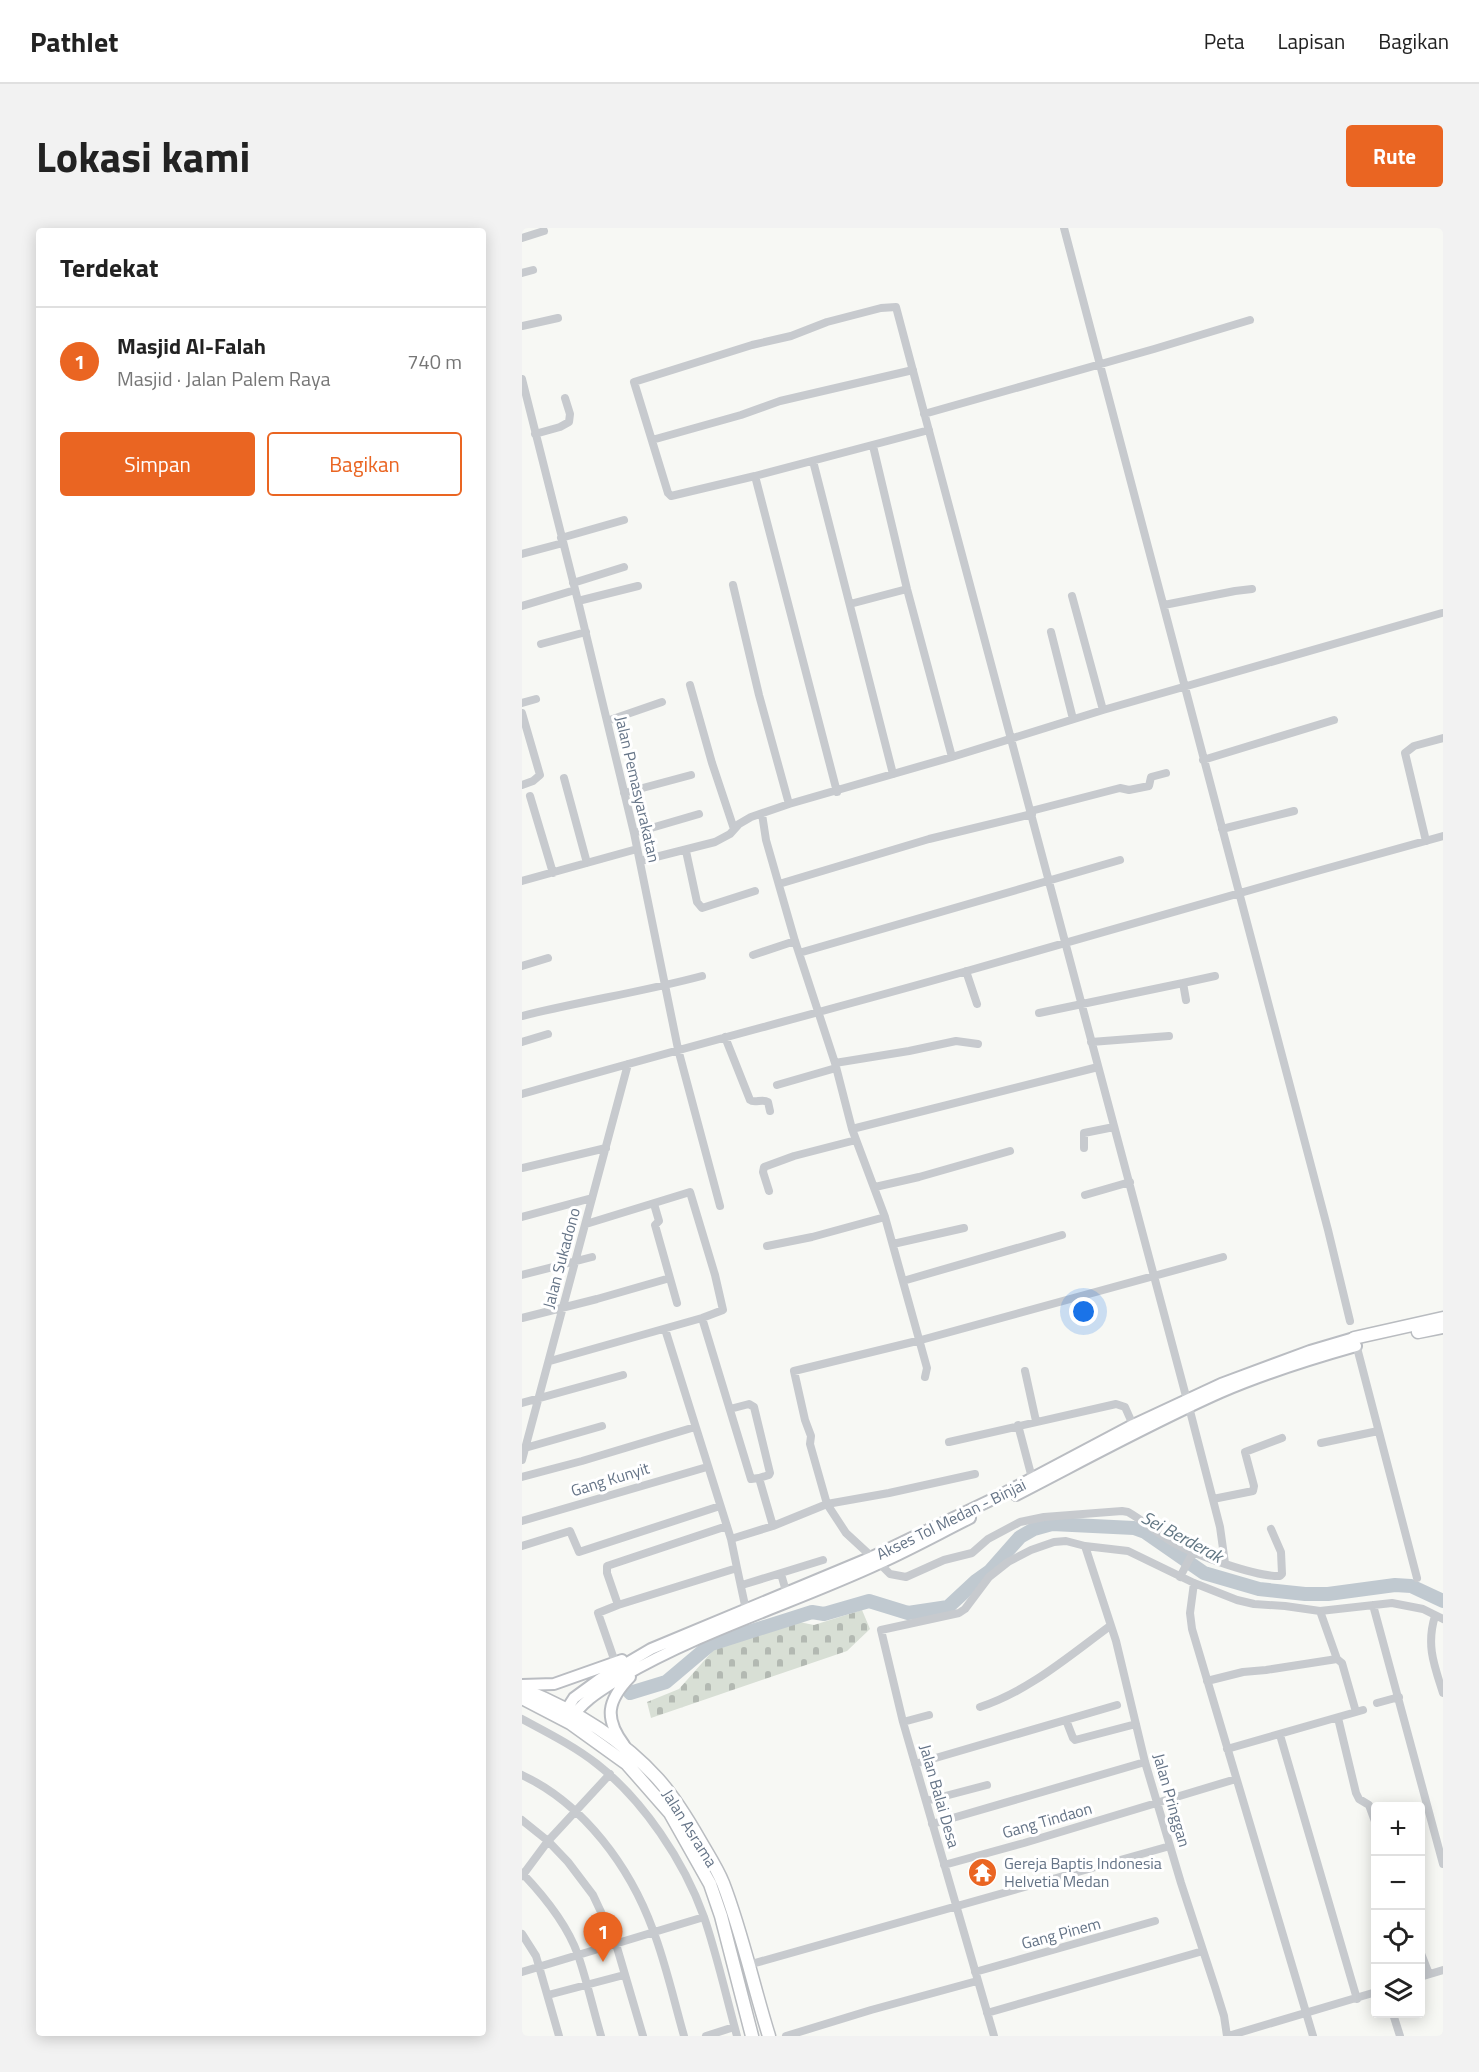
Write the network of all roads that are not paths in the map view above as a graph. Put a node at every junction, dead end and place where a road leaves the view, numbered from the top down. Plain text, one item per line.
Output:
1 (1064, 228) edge
2 (544, 231) dead end
3 (522, 238) edge
4 (533, 270) dead end
5 (522, 273) edge
6 (558, 318) dead end
7 (1250, 320) dead end
8 (522, 326) edge
9 (1100, 364) junction
10 (913, 370) junction
11 (522, 379) edge
12 (565, 398) dead end
13 (924, 414) junction
14 (929, 430) junction
15 (535, 434) junction
16 (652, 440) junction
17 (873, 446) junction
18 (813, 461) junction
19 (755, 476) junction
20 (624, 520) dead end
21 (562, 540) junction
22 (522, 554) edge
23 (624, 567) dead end
24 (733, 585) dead end
25 (574, 586) junction
26 (638, 586) dead end
27 (907, 589) junction
28 (1252, 590) dead end
29 (1072, 596) dead end
30 (578, 602) junction
31 (849, 604) junction
32 (1164, 604) junction
33 (522, 606) edge
34 (1442, 613) edge
35 (586, 632) junction
36 (1051, 632) dead end
37 (541, 644) dead end
38 (690, 685) dead end
39 (1185, 688) junction
40 (536, 699) dead end
41 (662, 702) dead end
42 (522, 703) edge
43 (1103, 710) junction
44 (522, 713) edge
45 (1073, 719) junction
46 (1334, 720) dead end
47 (607, 721) junction
48 (1443, 738) edge
49 (1011, 739) junction
50 (952, 757) junction
51 (1203, 760) junction
52 (1166, 773) dead end
53 (893, 774) junction
54 (691, 775) dead end
55 (564, 778) dead end
56 (522, 785) edge
57 (837, 792) junction
58 (624, 793) junction
59 (531, 796) dead end
60 (789, 804) junction
61 (1294, 811) dead end
62 (1031, 813) junction
63 (699, 814) dead end
64 (762, 814) junction
65 (734, 829) junction
66 (1221, 829) junction
67 (634, 833) junction
68 (1443, 837) edge
69 (1425, 841) junction
70 (637, 849) junction
71 (686, 850) junction
72 (1120, 860) dead end
73 (639, 861) junction
74 (587, 863) junction
75 (554, 873) junction
76 (522, 881) edge
77 (1049, 882) junction
78 (779, 884) junction
79 (755, 891) dead end
80 (1239, 893) junction
81 (795, 941) junction
82 (1065, 942) junction
83 (799, 953) junction
84 (753, 955) dead end
85 (548, 958) dead end
86 (522, 966) edge
87 (966, 971) junction
88 (702, 976) dead end
89 (1215, 976) dead end
90 (1183, 982) junction
91 (664, 986) junction
92 (1186, 1000) dead end
93 (977, 1004) dead end
94 (1083, 1004) junction
95 (817, 1011) junction
96 (1039, 1013) dead end
97 (522, 1016) edge
98 (548, 1034) dead end
99 (1169, 1036) dead end
100 (725, 1037) junction
101 (522, 1042) edge
102 (1092, 1042) junction
103 (978, 1044) dead end
104 (678, 1050) junction
105 (628, 1064) junction
106 (835, 1065) junction
107 (1098, 1068) junction
108 (777, 1085) dead end
109 (522, 1094) edge
110 (770, 1111) dead end
111 (1114, 1127) junction
112 (852, 1129) junction
113 (856, 1140) junction
114 (606, 1148) junction
115 (1084, 1148) dead end
116 (1010, 1151) dead end
117 (522, 1168) edge
118 (1130, 1182) junction
119 (875, 1187) junction
120 (769, 1191) dead end
121 (1086, 1195) dead end
122 (592, 1198) junction
123 (654, 1204) junction
124 (720, 1206) dead end
125 (522, 1217) edge
126 (885, 1217) junction
127 (586, 1224) junction
128 (964, 1228) dead end
129 (1062, 1235) dead end
130 (893, 1244) junction
131 (767, 1246) dead end
132 (592, 1257) dead end
133 (1223, 1257) dead end
134 (576, 1261) junction
135 (522, 1275) edge
136 (1154, 1275) junction
137 (670, 1278) junction
138 (903, 1281) junction
139 (677, 1303) dead end
140 (563, 1308) junction
141 (522, 1318) edge
142 (702, 1318) junction
143 (1443, 1318) edge
144 (1350, 1321) dead end
145 (1443, 1327) edge
146 (665, 1329) junction
147 (919, 1340) junction
148 (1355, 1342) junction
149 (550, 1361) junction
150 (1025, 1371) dead end
151 (623, 1375) dead end
152 (925, 1377) dead end
153 (539, 1398) junction
154 (522, 1403) edge
155 (1188, 1403) junction
156 (730, 1409) junction
157 (1036, 1421) junction
158 (1018, 1425) junction
159 (1133, 1425) junction
160 (602, 1426) dead end
161 (695, 1427) junction
162 (1378, 1431) junction
163 (525, 1437) edge
164 (1282, 1438) dead end
165 (949, 1442) dead end
166 (1321, 1443) dead end
167 (525, 1448) junction
168 (1085, 1455) junction
169 (522, 1460) edge
170 (707, 1467) junction
171 (975, 1474) dead end
172 (522, 1477) edge
173 (759, 1478) junction
174 (1032, 1478) junction
175 (1213, 1499) junction
176 (827, 1503) junction
177 (720, 1506) junction
178 (522, 1521) edge
179 (727, 1526) junction
180 (773, 1526) junction
181 (1271, 1529) dead end
182 (731, 1539) junction
183 (522, 1546) edge
184 (1085, 1546) junction
185 (1192, 1553) junction
186 (823, 1560) dead end
187 (876, 1561) junction
188 (1225, 1563) junction
189 (737, 1568) junction
190 (781, 1574) junction
191 (1182, 1575) junction
192 (1417, 1578) dead end
193 (1194, 1583) junction
194 (742, 1585) junction
195 (788, 1597) junction
196 (618, 1605) junction
197 (1373, 1605) junction
198 (746, 1610) junction
199 (1320, 1611) junction
200 (1439, 1618) edge
201 (1110, 1626) junction
202 (645, 1652) junction
203 (1337, 1659) junction
204 (615, 1662) junction
205 (641, 1666) junction
206 (1206, 1682) junction
207 (522, 1687) edge
208 (1443, 1693) edge
209 (1399, 1697) junction
210 (522, 1698) edge
211 (1377, 1703) dead end
212 (1117, 1705) dead end
213 (980, 1707) dead end
214 (929, 1715) dead end
215 (568, 1716) junction
216 (1338, 1718) junction
217 (522, 1719) edge
218 (1066, 1720) junction
219 (903, 1722) junction
220 (1136, 1724) junction
221 (1280, 1735) junction
222 (1227, 1749) junction
223 (631, 1753) junction
224 (1145, 1762) junction
225 (915, 1764) junction
226 (610, 1774) junction
227 (522, 1775) edge
228 (1236, 1779) junction
229 (987, 1785) dead end
230 (926, 1801) junction
231 (1158, 1803) junction
232 (1371, 1810) edge
233 (576, 1812) junction
234 (522, 1821) edge
235 (932, 1824) junction
236 (548, 1842) junction
237 (1170, 1846) junction
238 (1443, 1863) edge
239 (944, 1865) junction
240 (522, 1874) edge
241 (956, 1906) junction
242 (704, 1917) junction
243 (1155, 1921) dead end
244 (654, 1932) junction
245 (522, 1934) edge
246 (616, 1944) junction
247 (1203, 1951) junction
248 (578, 1955) junction
249 (748, 1965) junction
250 (539, 1966) junction
251 (1443, 1970) edge
252 (522, 1972) edge
253 (624, 1975) junction
254 (1425, 1976) edge
255 (976, 1977) junction
256 (586, 1985) junction
257 (1371, 1994) edge
258 (548, 1995) junction
259 (1357, 1999) junction
260 (1306, 2012) junction
261 (987, 2013) junction
262 (1395, 2018) edge
263 (736, 2031) edge
264 (559, 2036) edge
265 (601, 2036) edge
266 (643, 2036) edge
267 (684, 2036) edge
268 (706, 2036) edge
269 (752, 2036) edge
270 (769, 2036) edge
271 (786, 2036) edge
272 (994, 2036) edge
273 (1227, 2036) edge
274 (1313, 2036) edge
275 (1400, 2036) edge

1 - 9 street
2 - 3 street
4 - 5 street
6 - 8 street
7 - 9 street
9 - 13 street
9 - 32 street
10 - 13 street
10 - 16 street
10 - 16 street
11 - 15 street, Jalan Pemasyarakatan
12 - 15 street
13 - 14 street
14 - 17 street
14 - 49 street
15 - 21 street, Jalan Pemasyarakatan
16 - 19 street
17 - 18 street
17 - 27 street
18 - 19 street
18 - 31 street
19 - 57 street
20 - 21 street
21 - 22 street
21 - 25 street, Jalan Pemasyarakatan
23 - 25 street
24 - 60 street
25 - 30 street, Jalan Pemasyarakatan
25 - 33 street
26 - 30 street
27 - 31 street
27 - 50 street
28 - 32 street
29 - 43 street
30 - 35 street, Jalan Pemasyarakatan
31 - 53 street
32 - 39 street
34 - 39 street
35 - 37 street
35 - 47 street, Jalan Pemasyarakatan
36 - 45 street
38 - 65 street
39 - 43 street
39 - 51 street
40 - 42 street
41 - 47 street
43 - 45 street
44 - 56 street
45 - 49 street
46 - 51 street
47 - 58 street, Jalan Pemasyarakatan
48 - 69 street
49 - 50 street
49 - 62 street
50 - 53 street
51 - 66 street
52 - 62 street
53 - 57 street
54 - 58 street
55 - 74 street
57 - 60 street
58 - 67 street, Jalan Pemasyarakatan
59 - 75 street
60 - 64 street
61 - 66 street
62 - 77 street
62 - 78 street
63 - 67 street
64 - 65 street
64 - 78 street
65 - 71 street
66 - 80 street
67 - 70 street, Jalan Pemasyarakatan
68 - 69 street
69 - 80 street
70 - 73 street, Jalan Pemasyarakatan
70 - 74 street
71 - 73 street
71 - 79 street
72 - 77 street
73 - 91 street, Jalan Pemasyarakatan
74 - 75 street
75 - 76 street
77 - 82 street
77 - 83 street
78 - 81 street
80 - 82 street
80 - 144 street
81 - 83 street
81 - 84 street
82 - 87 street
82 - 94 street
83 - 95 street
85 - 86 street
87 - 93 street
87 - 95 street
88 - 91 street
89 - 90 street
90 - 92 street
90 - 94 street
91 - 97 street
91 - 104 street, Jalan Pemasyarakatan
94 - 96 street
94 - 102 street
95 - 100 street
95 - 106 street
98 - 101 street
99 - 102 street
100 - 104 street
100 - 110 street
102 - 107 street
103 - 106 street
104 - 105 street
104 - 124 street, Jalan Pemasyarakatan
105 - 109 street
105 - 114 street, Jalan Sukadono
106 - 108 street
106 - 112 street
107 - 111 street
107 - 112 street
111 - 115 street
111 - 118 street
112 - 113 street
113 - 119 street
113 - 120 street
114 - 117 street
114 - 122 street, Jalan Sukadono
116 - 119 street
118 - 121 street
118 - 136 street
119 - 126 street
122 - 125 street
122 - 127 street, Jalan Sukadono
123 - 127 street
123 - 137 street
123 - 142 street
126 - 130 street
126 - 131 street
127 - 134 street, Jalan Sukadono
128 - 130 street
129 - 138 street
130 - 138 street
132 - 134 street
133 - 136 street
134 - 135 street
134 - 140 street, Jalan Sukadono
136 - 147 street
136 - 155 street
137 - 139 street
137 - 140 street
138 - 147 street
140 - 141 street
140 - 149 street, Jalan Sukadono
142 - 146 street
142 - 156 street
143 - 148 highway
145 - 148 highway
146 - 149 street
146 - 161 street
147 - 152 street
147 - 176 street
148 - 155 main road, Akses Tol Medan - Binjai
148 - 162 street
149 - 153 street, Jalan Sukadono
150 - 157 street
151 - 153 street
153 - 154 street
153 - 163 street, Jalan Sukadono
155 - 159 main road, Akses Tol Medan - Binjai
155 - 168 main road, Akses Tol Medan - Binjai
155 - 175 street
156 - 173 street
156 - 173 street
157 - 158 street
157 - 159 street
158 - 165 street
158 - 174 street
159 - 168 main road, Akses Tol Medan - Binjai
160 - 167 street
161 - 170 street
161 - 172 street
162 - 166 street
162 - 192 street
163 - 167 street, Jalan Sukadono
164 - 175 street
167 - 169 street, Jalan Sukadono
168 - 174 main road, Akses Tol Medan - Binjai
168 - 187 main road, Akses Tol Medan - Binjai
170 - 177 street
170 - 178 street, Gang Kunyit
171 - 176 street
173 - 180 street
174 - 187 main road, Akses Tol Medan - Binjai
175 - 188 street
176 - 180 street
176 - 187 street
177 - 179 street
177 - 183 street
179 - 182 street
179 - 196 street
180 - 182 street
181 - 188 street
182 - 189 street
184 - 191 street
184 - 201 street, Jalan Pringgan
184 - 219 street, Jalan Balai Desa
185 - 187 street
185 - 188 street
185 - 191 street
186 - 190 street
187 - 195 main road, Akses Tol Medan - Binjai
189 - 194 street
189 - 196 street
190 - 194 street
190 - 195 street
191 - 193 street
193 - 199 street
193 - 206 street
194 - 198 street
195 - 198 main road, Akses Tol Medan - Binjai
195 - 205 main road, Akses Tol Medan - Binjai
196 - 204 street
197 - 199 street
197 - 200 street
197 - 209 street
198 - 202 main road, Akses Tol Medan - Binjai
199 - 203 street
200 - 208 street
201 - 213 street
201 - 220 street, Jalan Pringgan
202 - 204 main road
202 - 215 main road, Akses Tol Medan - Binjai
203 - 206 street
203 - 216 street
204 - 207 main road
205 - 215 main road, Akses Tol Medan - Binjai
205 - 223 main road
206 - 222 street
207 - 215 highway, Jalan Asrama
209 - 211 street
209 - 238 street
210 - 215 highway, Jalan Asrama
212 - 218 street
214 - 219 street
215 - 223 highway, Jalan Asrama
215 - 269 highway, Jalan Asrama
216 - 221 street
216 - 232 street
217 - 226 street
218 - 220 street
218 - 225 street
219 - 225 street, Jalan Balai Desa
220 - 224 street, Jalan Pringgan
221 - 222 street
221 - 259 street
222 - 228 street
223 - 249 highway, Jalan Asrama
224 - 231 street, Jalan Pringgan
224 - 235 street
225 - 230 street, Jalan Balai Desa
226 - 233 street
226 - 242 street
227 - 233 street
228 - 231 street, Gang Tindaon
228 - 260 street
229 - 230 street
230 - 235 street, Jalan Balai Desa
231 - 237 street, Jalan Pringgan
231 - 239 street, Gang Tindaon
233 - 236 street
233 - 244 street
234 - 236 street
235 - 239 street, Jalan Balai Desa
236 - 240 street
236 - 246 street
237 - 241 street
237 - 247 street, Jalan Pringgan
239 - 241 street, Jalan Balai Desa
240 - 248 street
241 - 249 street
241 - 255 street, Jalan Balai Desa
242 - 244 street
242 - 263 street
243 - 255 street, Gang Pinem
244 - 246 street
244 - 267 street
245 - 250 street
246 - 248 street
246 - 253 street
247 - 261 street
247 - 273 street, Jalan Pringgan
248 - 250 street
248 - 256 street
249 - 270 highway, Jalan Asrama
250 - 252 street
250 - 258 street
251 - 254 street
253 - 256 street
253 - 266 street
255 - 261 street, Jalan Balai Desa
255 - 271 street, Gang Pinem
256 - 258 street
256 - 265 street
257 - 259 street
258 - 264 street
259 - 260 street
260 - 273 street
260 - 274 street
261 - 272 street, Jalan Balai Desa
262 - 275 street
263 - 268 street

